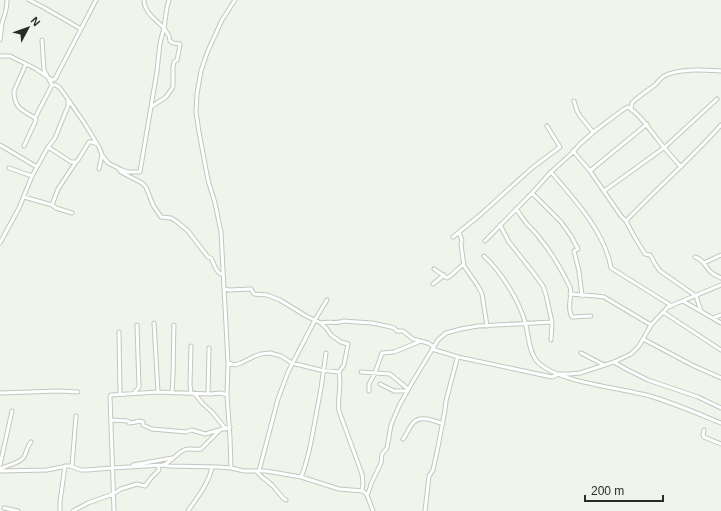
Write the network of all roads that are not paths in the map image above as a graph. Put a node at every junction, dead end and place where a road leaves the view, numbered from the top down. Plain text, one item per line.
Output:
1 (29, 0) edge
2 (96, 0) edge
3 (144, 0) edge
4 (169, 0) edge
5 (235, 0) edge
6 (8, 1) edge
7 (164, 28) junction
8 (81, 29) junction
9 (0, 40) edge
10 (42, 40) dead end
11 (0, 56) edge
12 (26, 64) junction
13 (721, 71) edge
14 (46, 75) junction
15 (52, 85) junction
16 (717, 99) dead end
17 (68, 100) junction
18 (574, 101) dead end
19 (151, 107) junction
20 (632, 109) junction
21 (35, 118) junction
22 (647, 124) junction
23 (721, 125) edge
24 (547, 126) dead end
25 (593, 132) junction
26 (97, 144) junction
27 (0, 145) edge
28 (24, 146) dead end
29 (665, 147) junction
30 (48, 148) junction
31 (574, 151) junction
32 (102, 155) junction
33 (76, 162) junction
34 (37, 167) junction
35 (680, 167) junction
36 (9, 168) dead end
37 (99, 169) dead end
38 (119, 169) junction
39 (590, 171) junction
40 (551, 172) junction
41 (32, 176) junction
42 (604, 191) junction
43 (532, 193) junction
44 (24, 197) junction
45 (52, 205) junction
46 (516, 209) junction
47 (72, 213) dead end
48 (626, 221) junction
49 (500, 225) junction
50 (459, 233) junction
51 (453, 237) dead end
52 (485, 241) dead end
53 (0, 243) edge
54 (721, 255) edge
55 (484, 256) dead end
56 (694, 257) dead end
57 (704, 263) junction
58 (464, 264) junction
59 (434, 269) dead end
60 (223, 275) junction
61 (444, 275) junction
62 (721, 278) edge
63 (433, 284) dead end
64 (721, 285) edge
65 (224, 289) junction
66 (570, 294) junction
67 (582, 296) junction
68 (696, 296) junction
69 (327, 300) dead end
70 (683, 301) junction
71 (672, 306) junction
72 (701, 311) junction
73 (663, 312) junction
74 (721, 314) edge
75 (591, 316) dead end
76 (713, 318) junction
77 (314, 321) junction
78 (552, 322) junction
79 (154, 323) dead end
80 (321, 323) junction
81 (721, 323) edge
82 (174, 324) dead end
83 (526, 324) junction
84 (137, 325) dead end
85 (651, 325) junction
86 (487, 326) junction
87 (119, 332) dead end
88 (643, 339) junction
89 (551, 340) dead end
90 (422, 341) junction
91 (191, 346) dead end
92 (209, 348) dead end
93 (433, 348) junction
94 (721, 350) edge
95 (326, 353) dead end
96 (581, 353) dead end
97 (458, 357) junction
98 (614, 362) junction
99 (228, 363) junction
100 (292, 363) junction
101 (604, 365) junction
102 (324, 370) junction
103 (339, 372) junction
104 (361, 372) dead end
105 (375, 373) junction
106 (558, 374) junction
107 (721, 378) edge
108 (380, 384) dead end
109 (407, 390) junction
110 (369, 391) dead end
111 (0, 392) edge
112 (78, 392) dead end
113 (158, 392) junction
114 (120, 393) junction
115 (134, 393) junction
116 (172, 393) junction
117 (192, 393) junction
118 (208, 394) junction
119 (227, 395) junction
120 (721, 408) edge
121 (12, 411) dead end
122 (111, 415) junction
123 (76, 416) dead end
124 (110, 420) junction
125 (121, 421) junction
126 (721, 423) edge
127 (443, 424) junction
128 (223, 428) junction
129 (230, 428) junction
130 (704, 430) dead end
131 (403, 439) dead end
132 (32, 442) dead end
133 (721, 444) edge
134 (172, 458) junction
135 (0, 465) edge
136 (158, 465) junction
137 (163, 465) junction
138 (64, 466) junction
139 (72, 466) junction
140 (130, 467) junction
141 (212, 467) junction
142 (218, 467) junction
143 (112, 468) junction
144 (231, 468) junction
145 (0, 470) edge
146 (258, 471) junction
147 (211, 472) junction
148 (301, 477) junction
149 (363, 491) junction
150 (113, 494) junction
151 (367, 495) junction
152 (286, 500) dead end
153 (2, 508) edge
154 (8, 511) edge
155 (18, 511) edge
156 (60, 511) edge
157 (74, 511) edge
158 (114, 511) edge
159 (188, 511) edge
160 (373, 511) edge
161 (425, 511) edge

1 - 8 street
2 - 8 street
3 - 7 street
4 - 7 street
5 - 60 street
6 - 9 street
7 - 19 street
7 - 19 street
8 - 14 street
10 - 14 street
11 - 12 street
12 - 14 street
12 - 21 street
13 - 20 street
14 - 15 street
15 - 17 street
15 - 21 street
16 - 29 street
17 - 26 street
17 - 30 street
18 - 25 street
19 - 38 street
20 - 22 street
20 - 25 street
21 - 28 street
22 - 29 street
22 - 39 street
23 - 35 street
24 - 50 street
25 - 31 street
26 - 32 street
26 - 33 street
27 - 34 street
29 - 35 street
29 - 42 street
30 - 33 street
30 - 34 street
31 - 39 street
31 - 40 street
32 - 37 street
32 - 38 street
33 - 45 street
34 - 41 street
35 - 48 street
36 - 41 street
38 - 60 street
39 - 42 street
40 - 43 street
40 - 71 street
41 - 44 street
42 - 48 street
43 - 46 street
43 - 67 street
44 - 45 street
44 - 53 street
45 - 47 street
46 - 49 street
46 - 66 street
48 - 68 street
49 - 52 street
49 - 78 street
50 - 51 street
50 - 58 street
54 - 57 street
55 - 83 street
56 - 57 street
57 - 62 street
58 - 61 street
58 - 86 street
59 - 61 street
60 - 65 street
61 - 63 street
64 - 68 street
65 - 77 street
65 - 99 street
66 - 67 street
66 - 75 street
67 - 85 street
68 - 70 street
68 - 72 street
69 - 77 street
70 - 71 street
70 - 72 street
71 - 73 street
72 - 76 street
73 - 85 street
73 - 94 street
74 - 76 street
76 - 81 street
77 - 80 street
77 - 100 street
78 - 83 street
78 - 89 street
79 - 113 street
80 - 90 street
80 - 103 street
82 - 116 street
83 - 86 street
83 - 106 street
84 - 115 street
85 - 88 street
86 - 93 street
87 - 114 street
88 - 98 street
88 - 107 street
90 - 93 street
90 - 105 street
91 - 117 street
92 - 118 street
93 - 97 street
93 - 109 street
95 - 102 street
96 - 101 street
97 - 106 street
97 - 127 street
98 - 101 street
98 - 120 street
99 - 100 street
99 - 119 street
100 - 102 street
100 - 146 street
101 - 106 street
102 - 103 street
102 - 148 street
103 - 149 street
104 - 105 street
105 - 109 street
105 - 110 street
106 - 126 street
108 - 109 street
109 - 151 street
111 - 112 street
113 - 115 street
113 - 116 street
114 - 115 street
114 - 122 street
116 - 117 street
117 - 118 street
117 - 128 street
118 - 119 street
119 - 129 street
121 - 135 street
122 - 124 street
122 - 125 street
123 - 139 street
124 - 125 street
124 - 143 street
125 - 128 street
127 - 131 street
127 - 161 street
128 - 129 street
128 - 134 street
129 - 144 street
130 - 133 street
132 - 145 street
134 - 137 street
134 - 140 street
136 - 137 street
136 - 140 street
136 - 150 street
137 - 141 street
138 - 139 street
138 - 145 street
138 - 156 street
139 - 143 street
140 - 143 street
141 - 142 street
141 - 147 street
142 - 144 street
142 - 147 street
143 - 150 street
144 - 146 street
146 - 148 street
146 - 152 street
147 - 159 street
148 - 149 street
149 - 151 street
150 - 157 street
150 - 158 street
151 - 160 street
153 - 154 street
153 - 155 street

